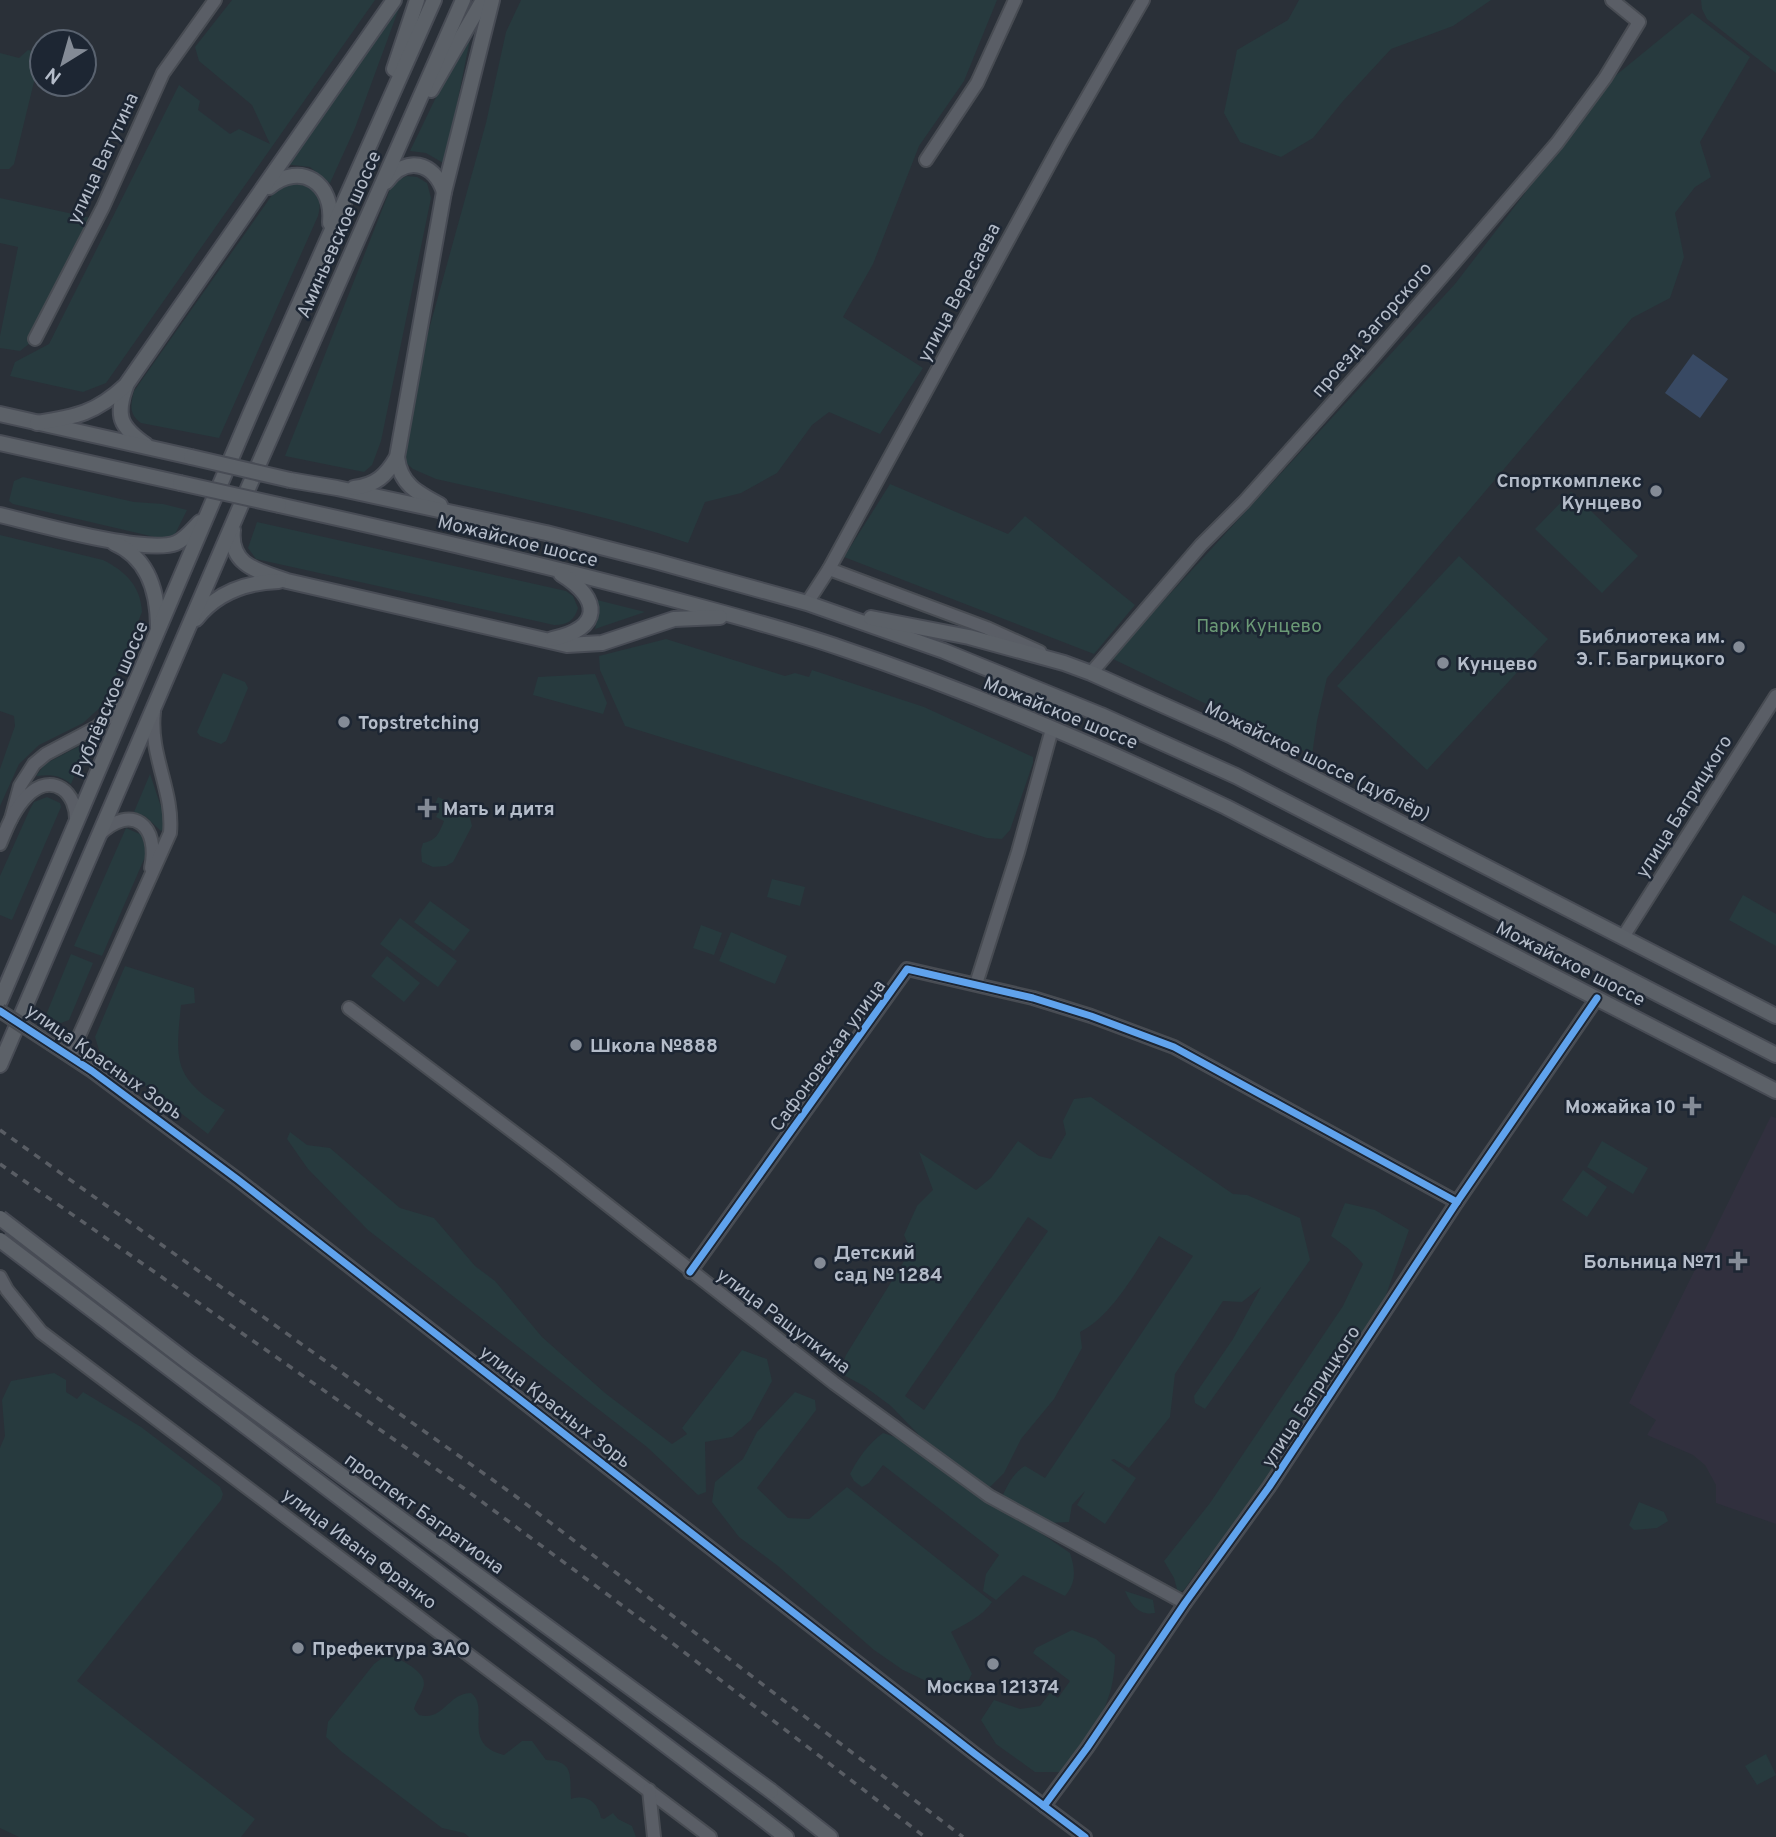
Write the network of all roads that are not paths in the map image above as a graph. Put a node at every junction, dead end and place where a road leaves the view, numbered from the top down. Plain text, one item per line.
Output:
1 (215, 0) edge
2 (394, 0) edge
3 (416, 0) edge
4 (434, 0) edge
5 (463, 0) edge
6 (483, 0) edge
7 (492, 0) edge
8 (1015, 0) edge
9 (1143, 0) edge
10 (1612, 0) edge
11 (370, 143) junction
12 (392, 158) junction
13 (926, 160) dead end
14 (378, 192) junction
15 (444, 192) junction
16 (255, 200) junction
17 (330, 232) junction
18 (35, 340) dead end
19 (126, 385) junction
20 (251, 412) joint
21 (0, 414) edge
22 (37, 423) junction
23 (0, 445) edge
24 (153, 449) junction
25 (397, 457) junction
26 (337, 488) junction
27 (208, 512) junction
28 (458, 514) junction
29 (0, 515) edge
30 (233, 521) junction
31 (99, 538) junction
32 (548, 566) junction
33 (829, 569) junction
34 (287, 581) junction
35 (807, 603) junction
36 (832, 611) junction
37 (746, 619) junction
38 (187, 632) junction
39 (158, 634) junction
40 (546, 641) junction
41 (1064, 663) junction
42 (1091, 673) junction
43 (131, 696) junction
44 (1776, 696) edge
45 (155, 705) junction
46 (1052, 729) junction
47 (11, 819) junction
48 (75, 827) junction
49 (98, 835) junction
50 (0, 844) edge
51 (149, 874) junction
52 (1623, 937) junction
53 (976, 984) junction
54 (1597, 998) junction
55 (0, 1001) edge
56 (349, 1008) dead end
57 (0, 1011) edge
58 (1776, 1016) edge
59 (1776, 1055) edge
60 (70, 1056) junction
61 (0, 1065) edge
62 (1776, 1091) edge
63 (1457, 1202) junction
64 (0, 1217) edge
65 (0, 1240) edge
66 (690, 1272) junction
67 (0, 1277) edge
68 (1185, 1603) junction
69 (649, 1790) junction
70 (1044, 1806) junction
71 (654, 1837) edge
72 (710, 1837) edge
73 (786, 1837) edge
74 (830, 1837) edge
75 (1085, 1837) edge

1 - 18 street, улица Ватутина
2 - 16 main road
3 - 11 main road
4 - 11 main road, Аминьевское шоссе
5 - 12 main road, Аминьевское шоссе
6 - 12 main road
7 - 15 main road
8 - 13 street
9 - 33 street, улица Вересаева
10 - 42 street, проезд Загорского
11 - 17 main road, Аминьевское шоссе
12 - 14 main road, Аминьевское шоссе
14 - 15 main road
14 - 30 main road, Аминьевское шоссе
15 - 25 main road
16 - 17 main road
16 - 19 main road
17 - 20 main road, Аминьевское шоссе
19 - 22 main road
19 - 24 main road
20 - 27 main road, Рублёвское шоссе
21 - 22 main road, Можайское шоссе
22 - 24 main road, Можайское шоссе
23 - 32 main road, Можайское шоссе, bridge
24 - 26 main road, Можайское шоссе, bridge
25 - 26 main road
25 - 28 main road
26 - 28 main road, Можайское шоссе
27 - 31 main road
27 - 39 main road, Рублёвское шоссе
28 - 35 main road, Можайское шоссе
29 - 31 main road
30 - 34 main road
30 - 38 main road
31 - 39 main road
32 - 37 main road, Можайское шоссе
32 - 40 main road
33 - 35 street, улица Вересаева
33 - 41 street, Можайское шоссе (дублёр)
34 - 38 main road
34 - 40 main road
35 - 36 main road, Можайское шоссе
36 - 41 main road
36 - 59 main road, Можайское шоссе
37 - 40 main road
37 - 46 main road, Можайское шоссе
38 - 45 main road
39 - 43 main road, Рублёвское шоссе
41 - 42 main road, Можайское шоссе (дублёр)
42 - 52 main road, Можайское шоссе (дублёр)
43 - 47 street
43 - 48 main road, Рублёвское шоссе
44 - 52 street, улица Багрицкого
45 - 49 main road
45 - 51 street
46 - 53 street
46 - 54 main road, Можайское шоссе
47 - 48 street
47 - 50 street
48 - 55 main road, Рублёвское шоссе
49 - 51 street
49 - 61 main road
51 - 60 street
52 - 58 main road, Можайское шоссе (дублёр)
53 - 63 street, Сафоновская улица
53 - 66 street, Сафоновская улица
54 - 62 main road, Можайское шоссе
54 - 63 street, улица Багрицкого
56 - 66 street, улица Ращупкина
57 - 60 street, улица Красных Зорь, bridge
60 - 70 street, улица Красных Зорь
63 - 68 street, улица Багрицкого
64 - 74 main road, проспект Багратиона, bridge
65 - 73 main road, проспект Багратиона, bridge
66 - 68 street, улица Ращупкина
67 - 69 street, улица Ивана Франко
68 - 70 street, улица Багрицкого
69 - 71 street
69 - 72 street, улица Ивана Франко
70 - 75 street, улица Красных Зорь

